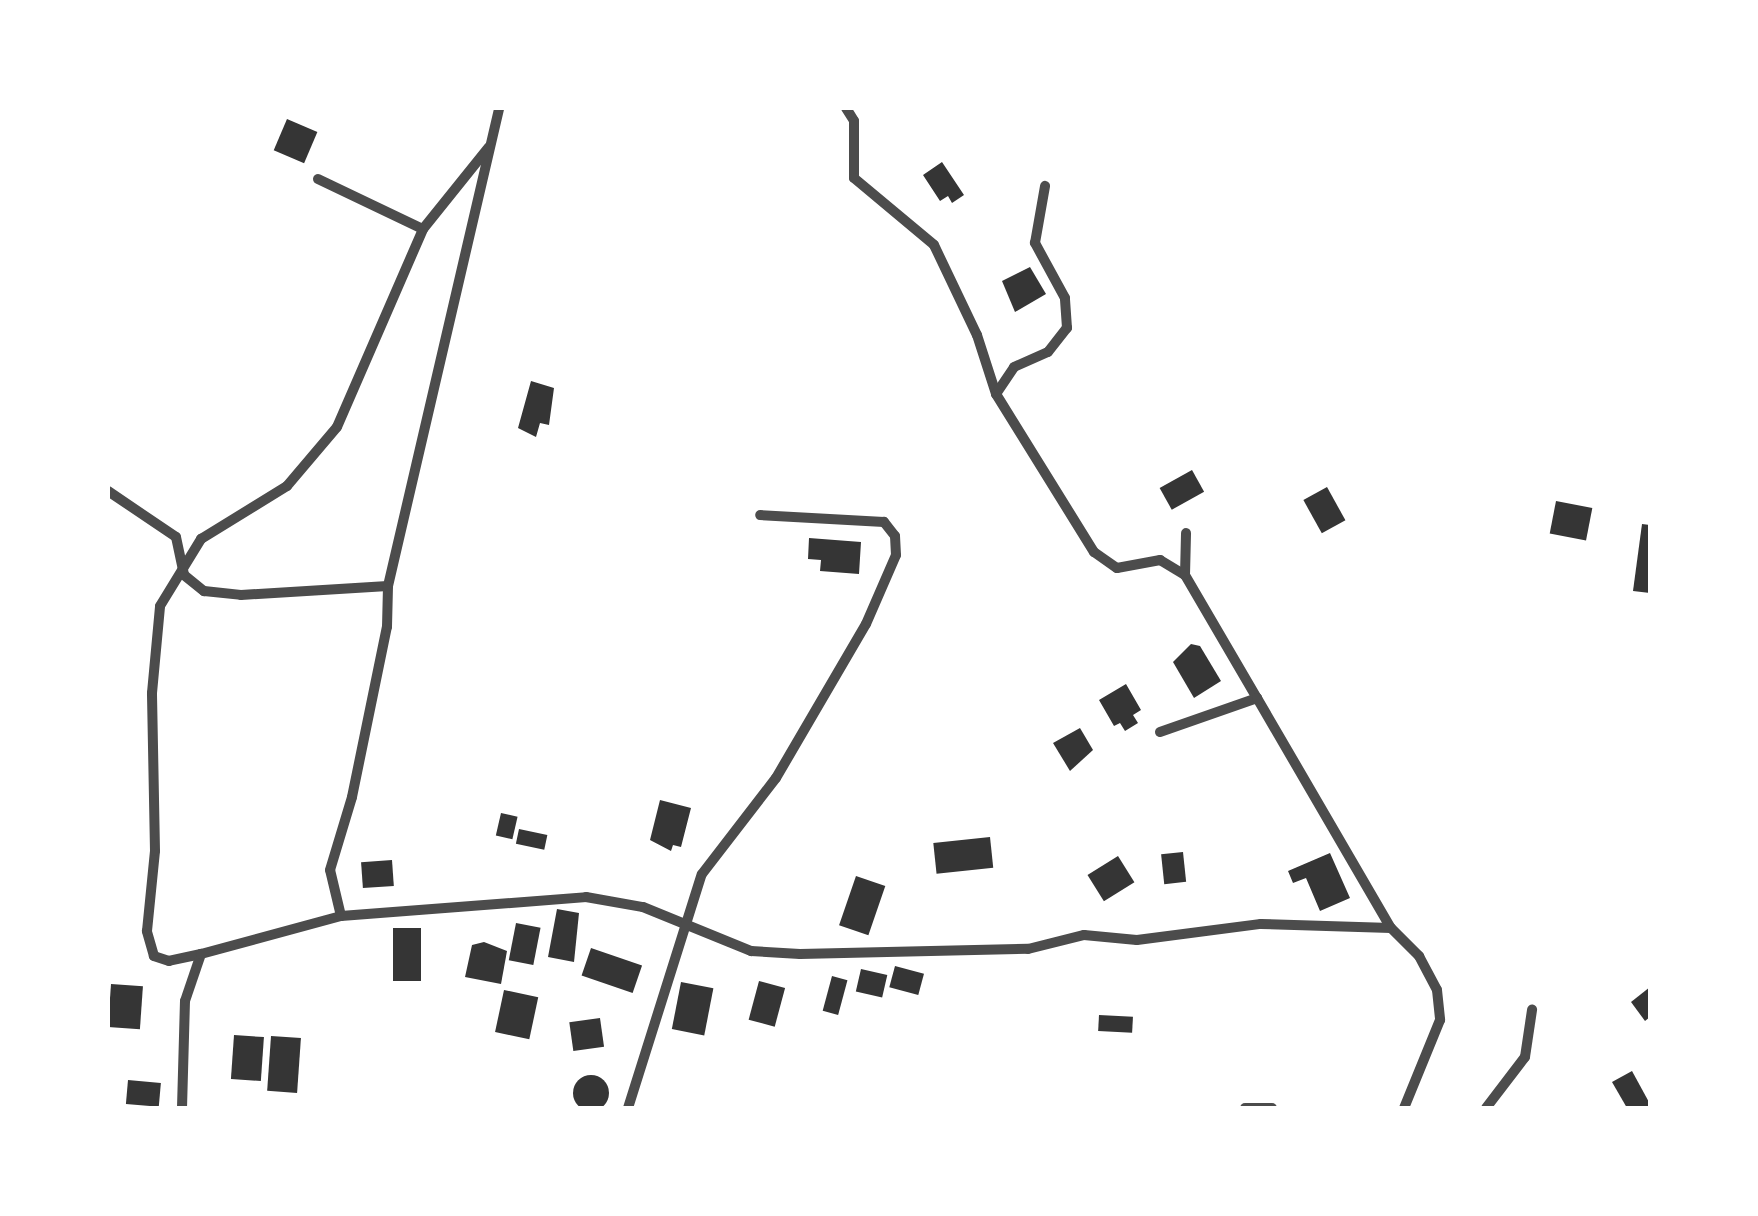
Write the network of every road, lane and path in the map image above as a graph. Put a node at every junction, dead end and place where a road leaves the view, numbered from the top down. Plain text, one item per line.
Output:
1 (499, 108) edge
2 (846, 108) edge
3 (489, 146) junction
4 (318, 179) dead end
5 (1045, 186) dead end
6 (423, 229) junction
7 (996, 394) junction
8 (108, 490) edge
9 (760, 515) dead end
10 (1186, 534) dead end
11 (184, 575) junction
12 (1185, 575) junction
13 (388, 586) junction
14 (1256, 698) junction
15 (1160, 732) dead end
16 (341, 916) junction
17 (686, 927) junction
18 (1391, 928) junction
19 (201, 954) junction
20 (1532, 1010) dead end
21 (182, 1108) edge
22 (628, 1108) edge
23 (1245, 1108) edge
24 (1272, 1108) edge
25 (1404, 1108) edge
26 (1486, 1108) edge

1 - 3 street
2 - 7 street
3 - 6 street
3 - 13 street
4 - 6 street
5 - 7 street
6 - 11 street
7 - 12 street
8 - 11 street
9 - 17 street
10 - 12 street
11 - 13 street
11 - 19 street
12 - 14 street
13 - 16 street
14 - 15 street
14 - 18 street
16 - 17 street
16 - 19 street
17 - 18 street
17 - 22 street
18 - 25 street
19 - 21 street
20 - 26 street
23 - 24 street

